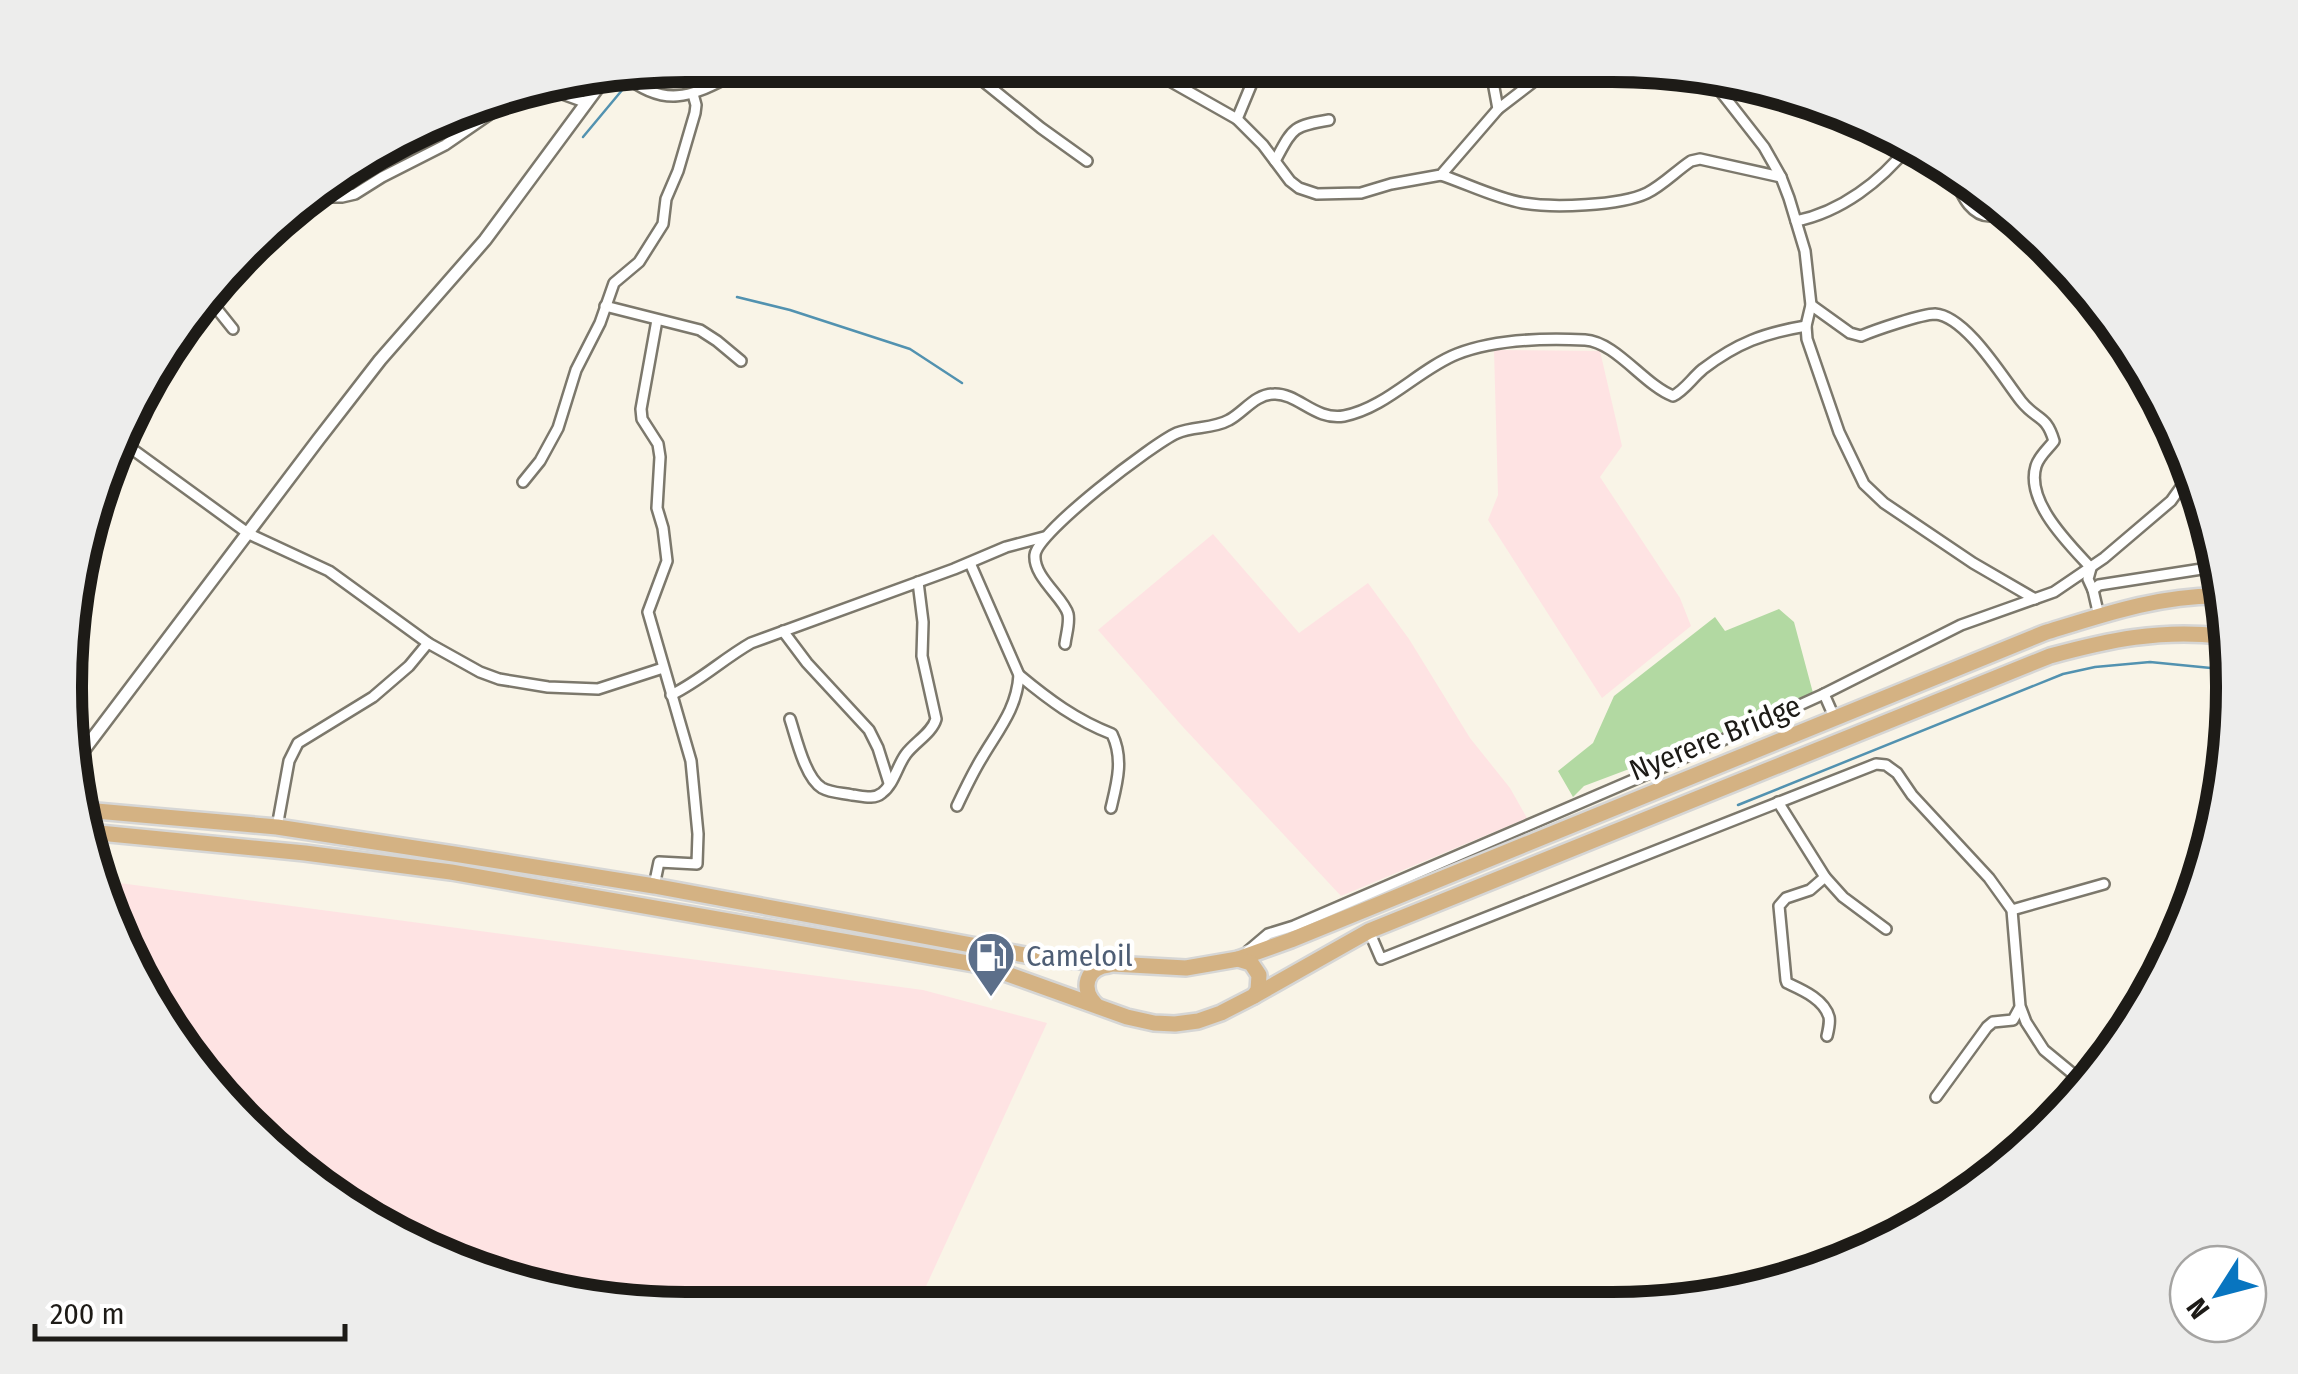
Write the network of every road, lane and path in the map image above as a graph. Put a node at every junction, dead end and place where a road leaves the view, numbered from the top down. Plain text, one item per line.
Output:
1 (720, 82) edge
2 (983, 82) edge
3 (1172, 82) edge
4 (1252, 82) edge
5 (1493, 82) edge
6 (1533, 82) edge
7 (641, 85) edge
8 (597, 90) edge
9 (1722, 93) edge
10 (694, 94) junction
11 (565, 95) edge
12 (588, 104) junction
13 (1498, 109) junction
14 (483, 119) edge
15 (1237, 119) junction
16 (1329, 120) dead end
17 (1900, 156) edge
18 (1088, 161) dead end
19 (1275, 161) junction
20 (1441, 175) junction
21 (1781, 177) junction
22 (1962, 195) edge
23 (332, 197) edge
24 (1990, 216) edge
25 (1796, 221) junction
26 (1810, 305) junction
27 (605, 306) junction
28 (217, 308) edge
29 (656, 320) junction
30 (1806, 326) junction
31 (233, 329) dead end
32 (741, 361) dead end
33 (132, 450) edge
34 (523, 482) dead end
35 (2181, 487) edge
36 (248, 534) junction
37 (1047, 537) junction
38 (970, 562) junction
39 (2091, 568) junction
40 (2204, 569) edge
41 (918, 582) junction
42 (2093, 590) junction
43 (2208, 596) edge
44 (2035, 599) junction
45 (2100, 616) junction
46 (783, 632) junction
47 (2213, 635) edge
48 (428, 642) junction
49 (1065, 644) dead end
50 (663, 668) junction
51 (1019, 676) junction
52 (1824, 694) junction
53 (671, 695) junction
54 (790, 719) dead end
55 (1835, 719) junction
56 (86, 747) edge
57 (890, 783) junction
58 (1778, 802) junction
59 (956, 806) dead end
60 (1111, 808) dead end
61 (95, 811) edge
62 (277, 827) junction
63 (101, 833) edge
64 (1825, 877) junction
65 (2104, 884) dead end
66 (654, 886) junction
67 (2012, 910) junction
68 (1886, 929) dead end
69 (1370, 931) junction
70 (1238, 959) junction
71 (1112, 964) junction
72 (1248, 1000) junction
73 (2020, 1006) junction
74 (1104, 1009) junction
75 (1827, 1036) dead end
76 (2074, 1075) edge
77 (1936, 1098) dead end

1 - 10 street
2 - 18 street
3 - 15 street
4 - 15 street
5 - 13 street
6 - 13 street
7 - 10 street
8 - 12 street
9 - 21 street
10 - 27 street
11 - 12 street
12 - 36 street
13 - 20 street
14 - 23 street
15 - 19 street
16 - 19 street
17 - 25 street
19 - 20 street
20 - 21 street
21 - 25 street
22 - 24 street
25 - 26 street
26 - 30 street
26 - 39 street
27 - 29 street
27 - 34 street
28 - 31 street
29 - 32 street
29 - 50 street
30 - 37 street
30 - 44 street
33 - 36 street
35 - 39 street
36 - 48 street
36 - 56 street
37 - 38 street
37 - 49 street
38 - 41 street
38 - 51 street
39 - 42 street
39 - 44 street
40 - 42 street
41 - 46 street
41 - 57 street
42 - 45 street
43 - 45 main road, Nyerere Bridge
44 - 52 street
45 - 55 main road, Nyerere Bridge
46 - 53 street
46 - 57 street
47 - 69 main road, Nyerere Bridge
48 - 50 street
48 - 62 street
50 - 53 street
51 - 59 street
51 - 60 street
52 - 55 street
52 - 70 street
53 - 66 street
54 - 57 street
55 - 70 main road, Nyerere Bridge
58 - 64 street
58 - 67 street
58 - 69 street
61 - 62 main road, Nyerere Bridge
62 - 66 main road, Nyerere Bridge
63 - 74 main road, Nyerere Bridge
64 - 68 street
64 - 75 street
65 - 67 street
66 - 71 main road, Nyerere Bridge
67 - 73 street
69 - 72 main road, Nyerere Bridge
70 - 71 main road, Nyerere Bridge
70 - 72 main road
71 - 74 main road
72 - 74 main road, Nyerere Bridge
73 - 76 street
73 - 77 street

